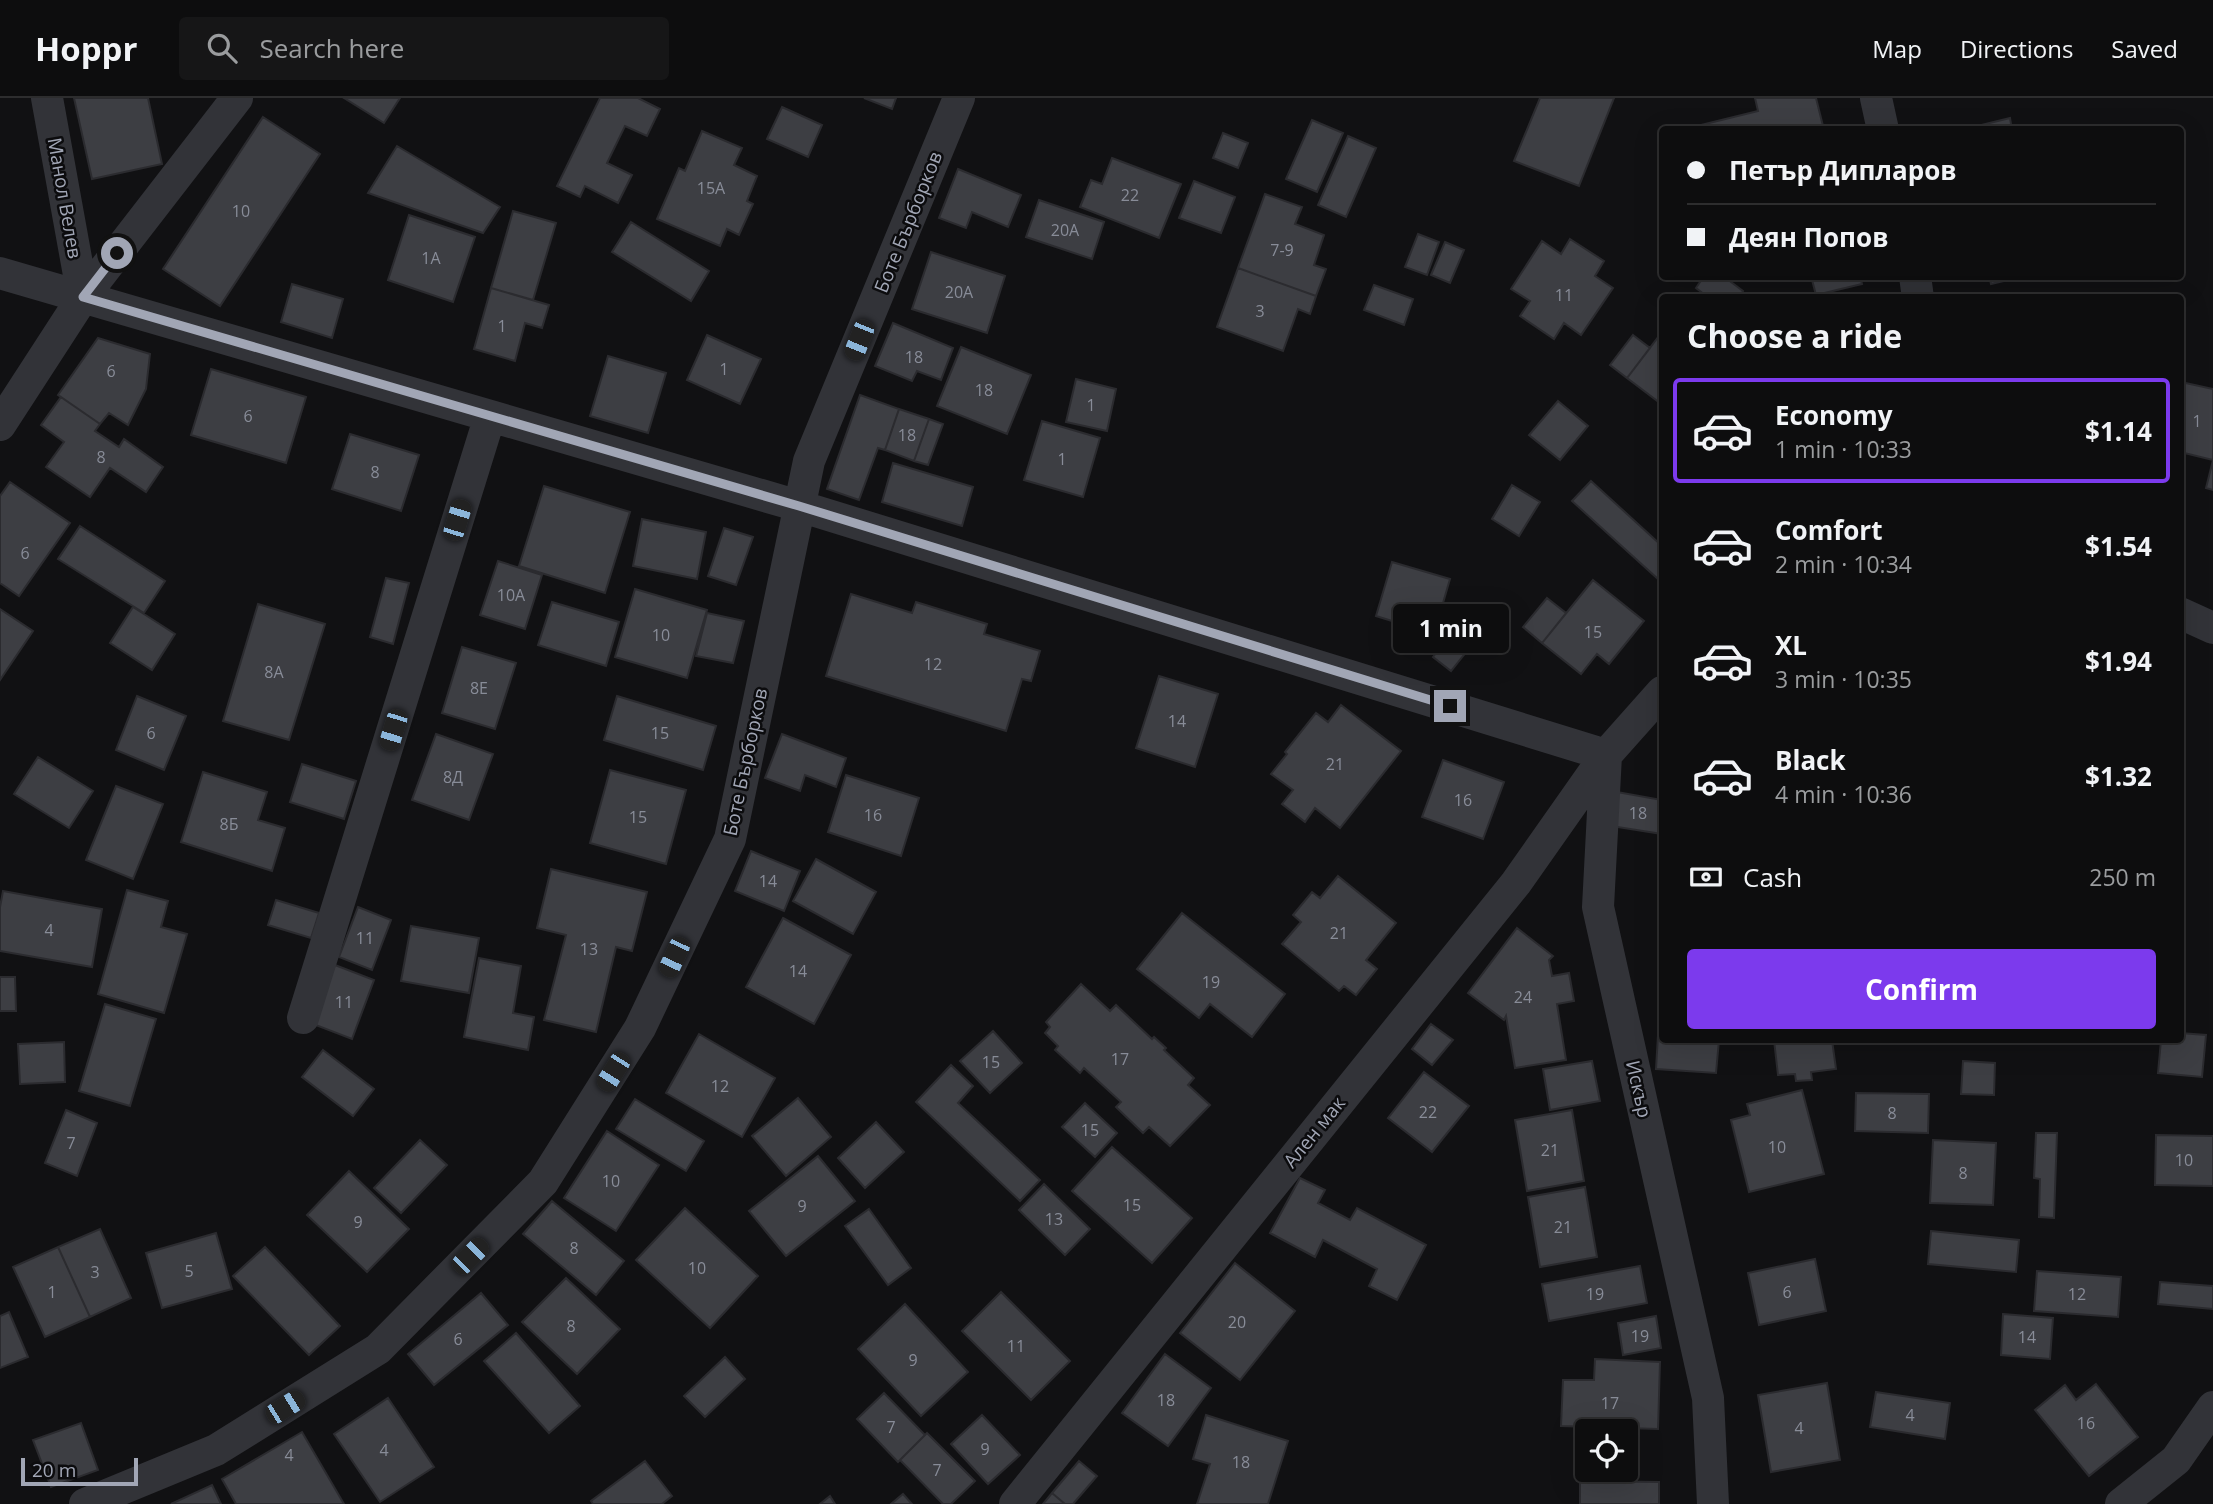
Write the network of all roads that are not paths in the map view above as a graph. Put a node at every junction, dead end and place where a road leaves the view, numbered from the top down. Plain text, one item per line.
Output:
1 (47, 98) edge
2 (237, 98) edge
3 (959, 98) edge
4 (1876, 98) edge
5 (1882, 126) edge
6 (0, 273) edge
7 (83, 297) junction
8 (490, 416) junction
9 (0, 425) edge
10 (799, 506) junction
11 (2184, 615) edge
12 (2213, 628) edge
13 (1659, 695) edge
14 (1606, 755) junction
15 (303, 1018) dead end
16 (2213, 1407) edge
17 (85, 1504) edge
18 (1015, 1504) edge
19 (1713, 1504) edge
20 (2121, 1504) edge

1 - 7 street, Манол Велев
2 - 7 street
3 - 10 street, Боте Бърборков
4 - 5 street
6 - 7 street
7 - 8 street
7 - 9 street
8 - 10 street
8 - 15 street
10 - 14 street
10 - 17 street, Боте Бърборков
11 - 12 street
13 - 14 street
14 - 18 street, Ален мак
14 - 19 street, Искър
16 - 20 street

